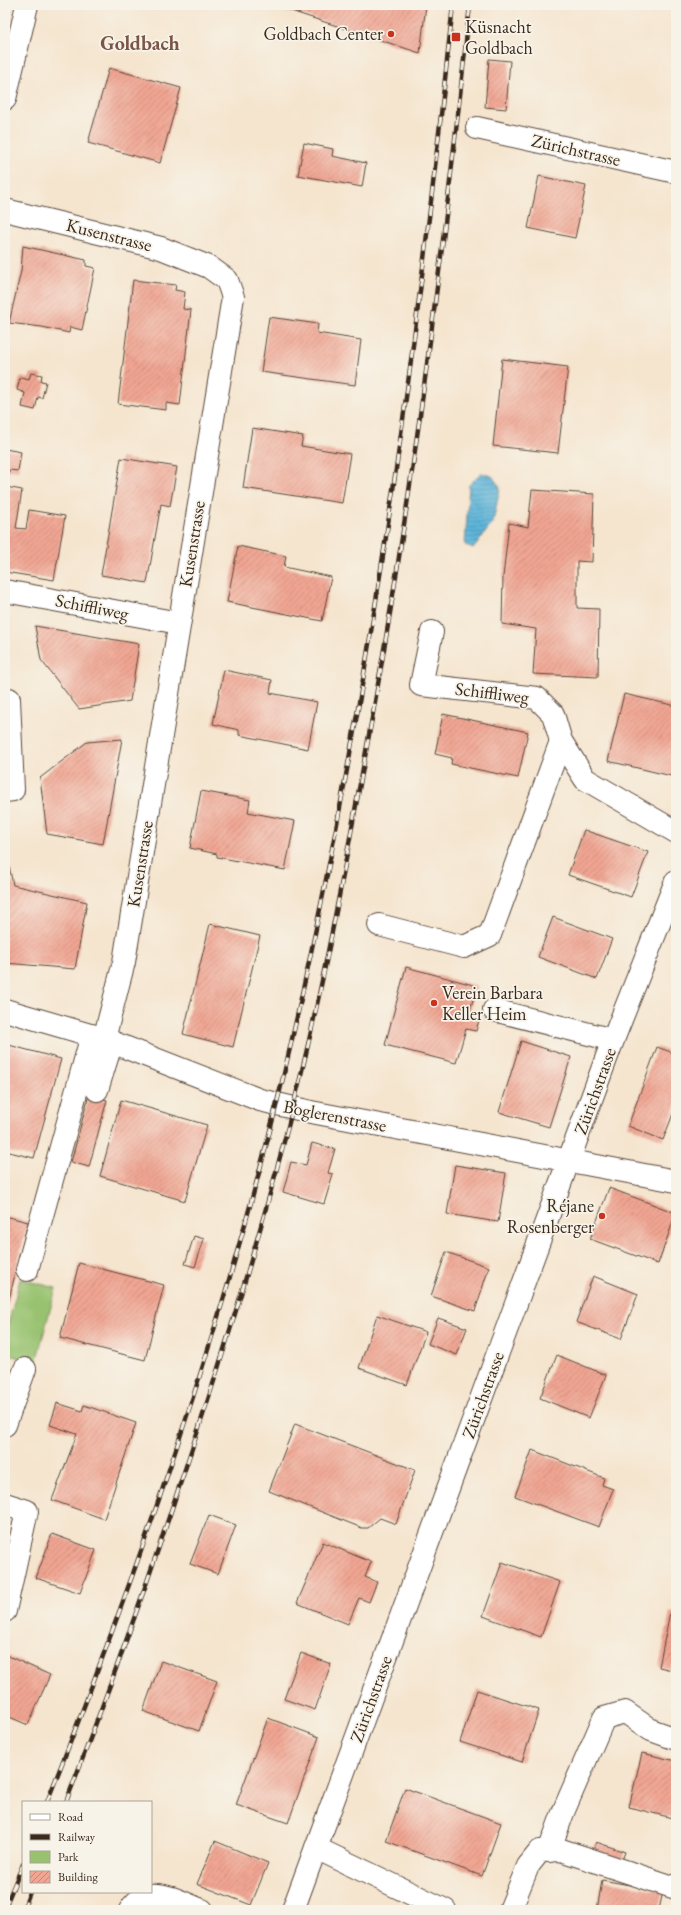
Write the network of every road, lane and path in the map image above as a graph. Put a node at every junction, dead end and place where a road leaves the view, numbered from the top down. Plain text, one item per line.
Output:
1 (27, 5) edge
2 (5, 99) edge
3 (477, 128) dead end
4 (676, 172) edge
5 (5, 210) edge
6 (5, 591) edge
7 (179, 623) junction
8 (432, 632) dead end
9 (5, 699) edge
10 (561, 741) junction
11 (5, 791) edge
12 (676, 832) edge
13 (676, 881) edge
14 (379, 925) dead end
15 (5, 1010) edge
16 (494, 1010) dead end
17 (103, 1039) junction
18 (613, 1040) junction
19 (97, 1090) dead end
20 (570, 1162) junction
21 (676, 1181) edge
22 (27, 1270) dead end
23 (25, 1368) dead end
24 (5, 1425) edge
25 (5, 1504) edge
26 (5, 1611) edge
27 (676, 1739) edge
28 (316, 1848) junction
29 (549, 1850) junction
30 (676, 1888) edge
31 (130, 1910) edge
32 (202, 1910) edge
33 (293, 1910) edge
34 (445, 1910) edge
35 (510, 1910) edge

1 - 2 street
3 - 4 street, Zürichstrasse
5 - 7 street, Kusenstrasse
6 - 7 street, Schiffliweg
7 - 17 street, Kusenstrasse
8 - 10 street, Schiffliweg
9 - 11 street
10 - 12 street, Schiffliweg
10 - 14 street
13 - 18 street, Zürichstrasse
15 - 17 street, Boglerenstrasse
16 - 18 street
17 - 19 street
17 - 20 street, Boglerenstrasse
17 - 22 street
18 - 20 street, Zürichstrasse
20 - 21 street, Boglerenstrasse
20 - 28 street, Zürichstrasse
23 - 24 street
25 - 26 street
27 - 29 street
28 - 33 street, Zürichstrasse
28 - 34 street
29 - 30 street
29 - 35 street
31 - 32 street

